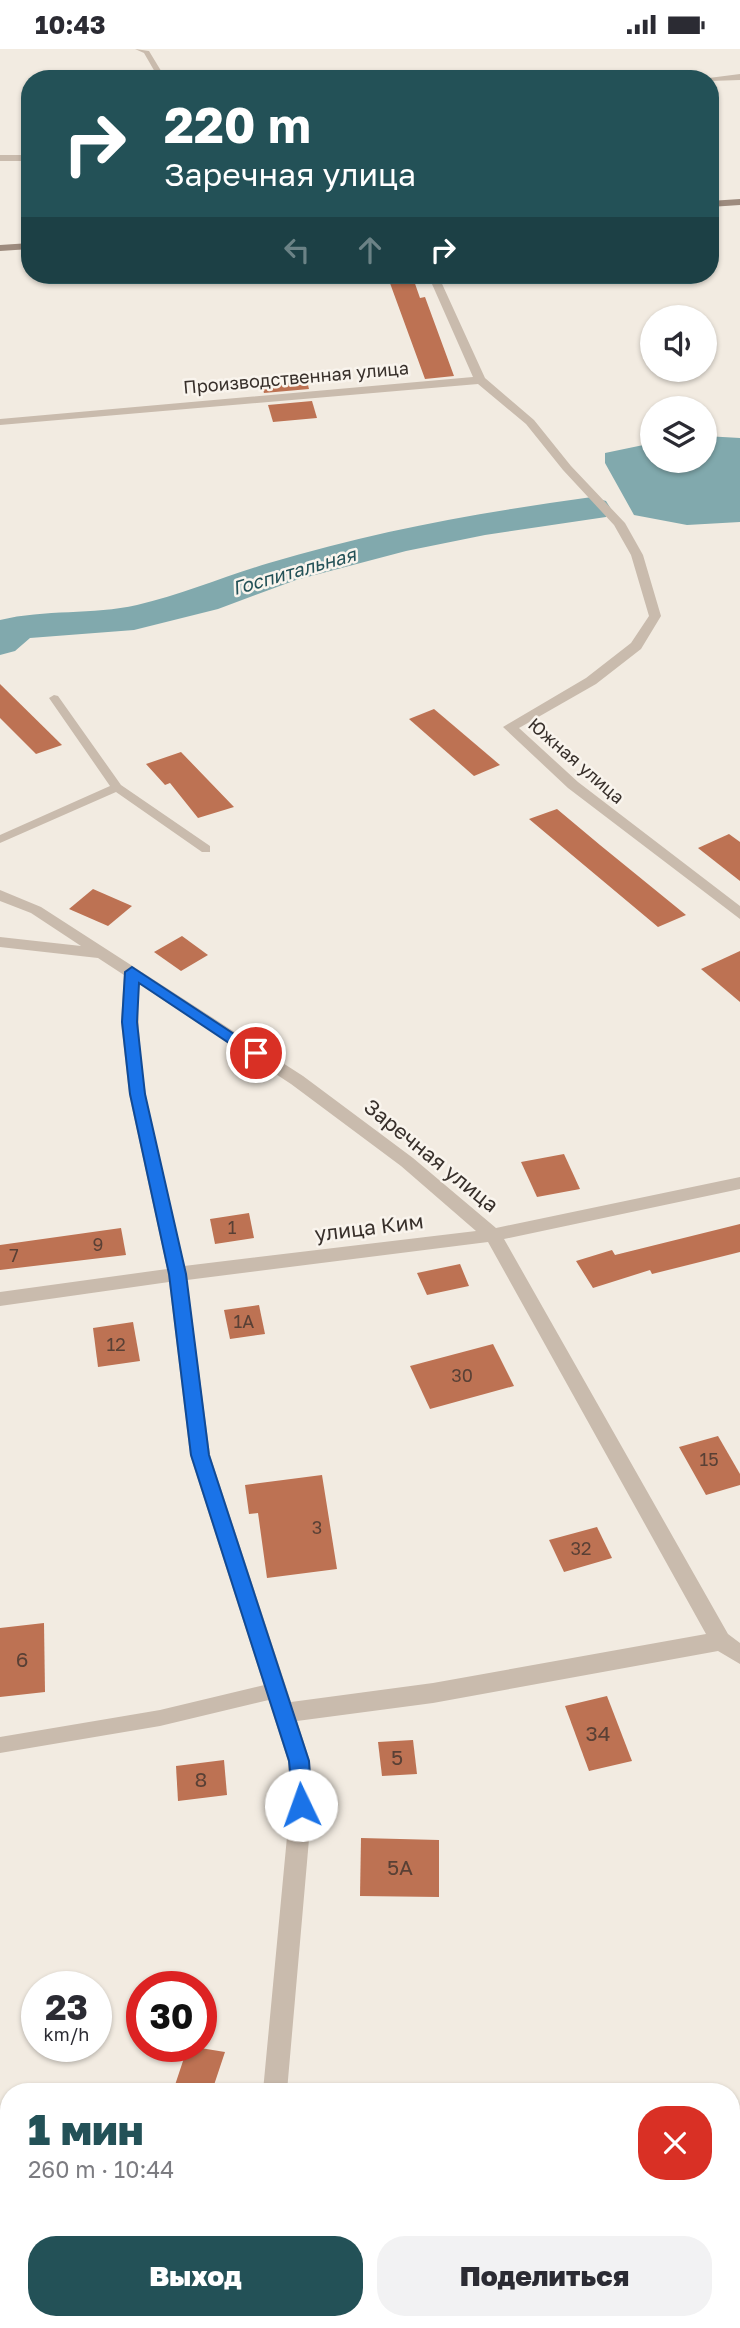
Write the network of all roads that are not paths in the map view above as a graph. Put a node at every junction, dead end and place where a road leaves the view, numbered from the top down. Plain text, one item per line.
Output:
1 (138, 49) edge
2 (159, 70) edge
3 (740, 77) edge
4 (719, 78) edge
5 (0, 158) edge
6 (21, 158) edge
7 (740, 202) edge
8 (719, 203) edge
9 (21, 247) edge
10 (0, 248) edge
11 (437, 284) edge
12 (480, 380) junction
13 (0, 422) edge
14 (54, 698) dead end
15 (117, 787) junction
16 (0, 839) edge
17 (206, 849) dead end
18 (0, 895) edge
19 (740, 914) edge
20 (0, 942) edge
21 (104, 954) junction
22 (132, 972) junction
23 (740, 1183) edge
24 (493, 1235) junction
25 (177, 1274) junction
26 (0, 1300) edge
27 (721, 1641) junction
28 (740, 1655) edge
29 (277, 1690) junction
30 (284, 1713) junction
31 (0, 1745) edge
32 (276, 2083) edge

1 - 2 lane
3 - 4 street
5 - 6 street
7 - 8 street
9 - 10 street
11 - 12 street
12 - 13 street, Производственная улица
12 - 19 street, Южная улица
14 - 15 lane
15 - 16 lane
15 - 17 lane
18 - 21 street, Заречная улица
20 - 21 street
21 - 22 street, Заречная улица
22 - 24 street, Заречная улица
22 - 25 street
23 - 24 street, улица Ким
24 - 25 street, улица Ким
24 - 27 street, Заречная улица
25 - 26 street, улица Ким
25 - 29 street
27 - 28 street, Заречная улица
27 - 30 street
29 - 30 street
29 - 31 lane
30 - 32 street

